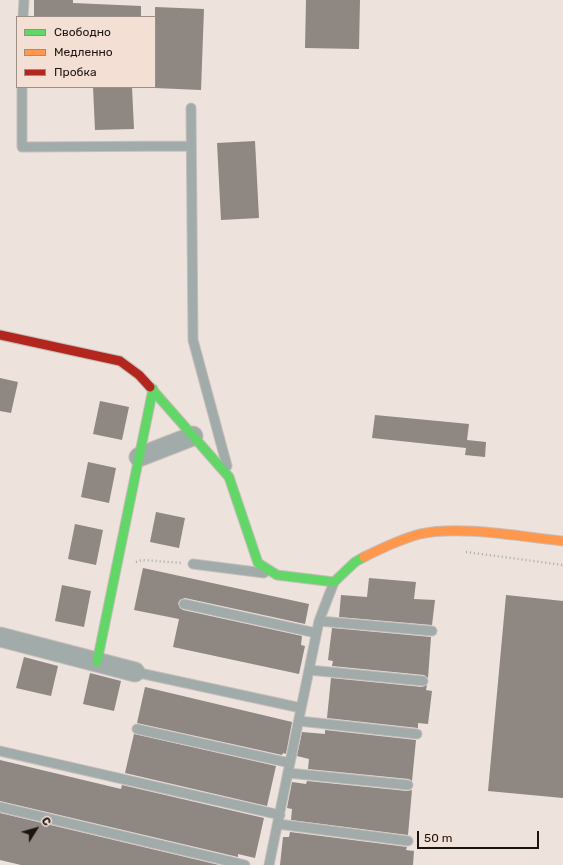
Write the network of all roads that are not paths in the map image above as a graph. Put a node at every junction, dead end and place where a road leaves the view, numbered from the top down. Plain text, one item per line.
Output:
1 (24, 0) edge
2 (24, 16) edge
3 (22, 88) edge
4 (191, 108) dead end
5 (191, 146) junction
6 (0, 335) edge
7 (153, 389) junction
8 (193, 436) junction
9 (139, 457) junction
10 (230, 477) junction
11 (563, 541) edge
12 (193, 564) road end
13 (277, 575) junction
14 (334, 582) junction
15 (184, 604) dead end
16 (319, 621) junction
17 (432, 631) dead end
18 (316, 633) junction
19 (0, 637) edge
20 (97, 662) junction
21 (309, 670) junction
22 (136, 672) joint
23 (423, 681) dead end
24 (301, 708) junction
25 (299, 721) junction
26 (137, 729) dead end
27 (417, 734) dead end
28 (0, 751) edge
29 (290, 763) junction
30 (288, 774) junction
31 (408, 785) dead end
32 (0, 807) edge
33 (279, 819) junction
34 (408, 841) dead end
35 (244, 865) edge
36 (269, 865) edge

1 - 2 lane
3 - 5 lane
4 - 5 lane
5 - 10 lane
6 - 7 street
7 - 8 street
7 - 9 street
8 - 9 street
8 - 10 street
9 - 20 street
10 - 13 street
11 - 14 street
12 - 13 lane
13 - 14 street
14 - 16 lane
15 - 18 lane
16 - 17 lane
16 - 18 lane
18 - 21 lane
19 - 20 street
20 - 22 street
21 - 23 lane
21 - 24 lane
22 - 24 lane
24 - 25 lane
25 - 27 lane
25 - 29 lane
26 - 29 lane
28 - 33 lane
29 - 30 lane
30 - 31 lane
30 - 33 lane
32 - 35 lane
33 - 34 lane
33 - 36 lane

